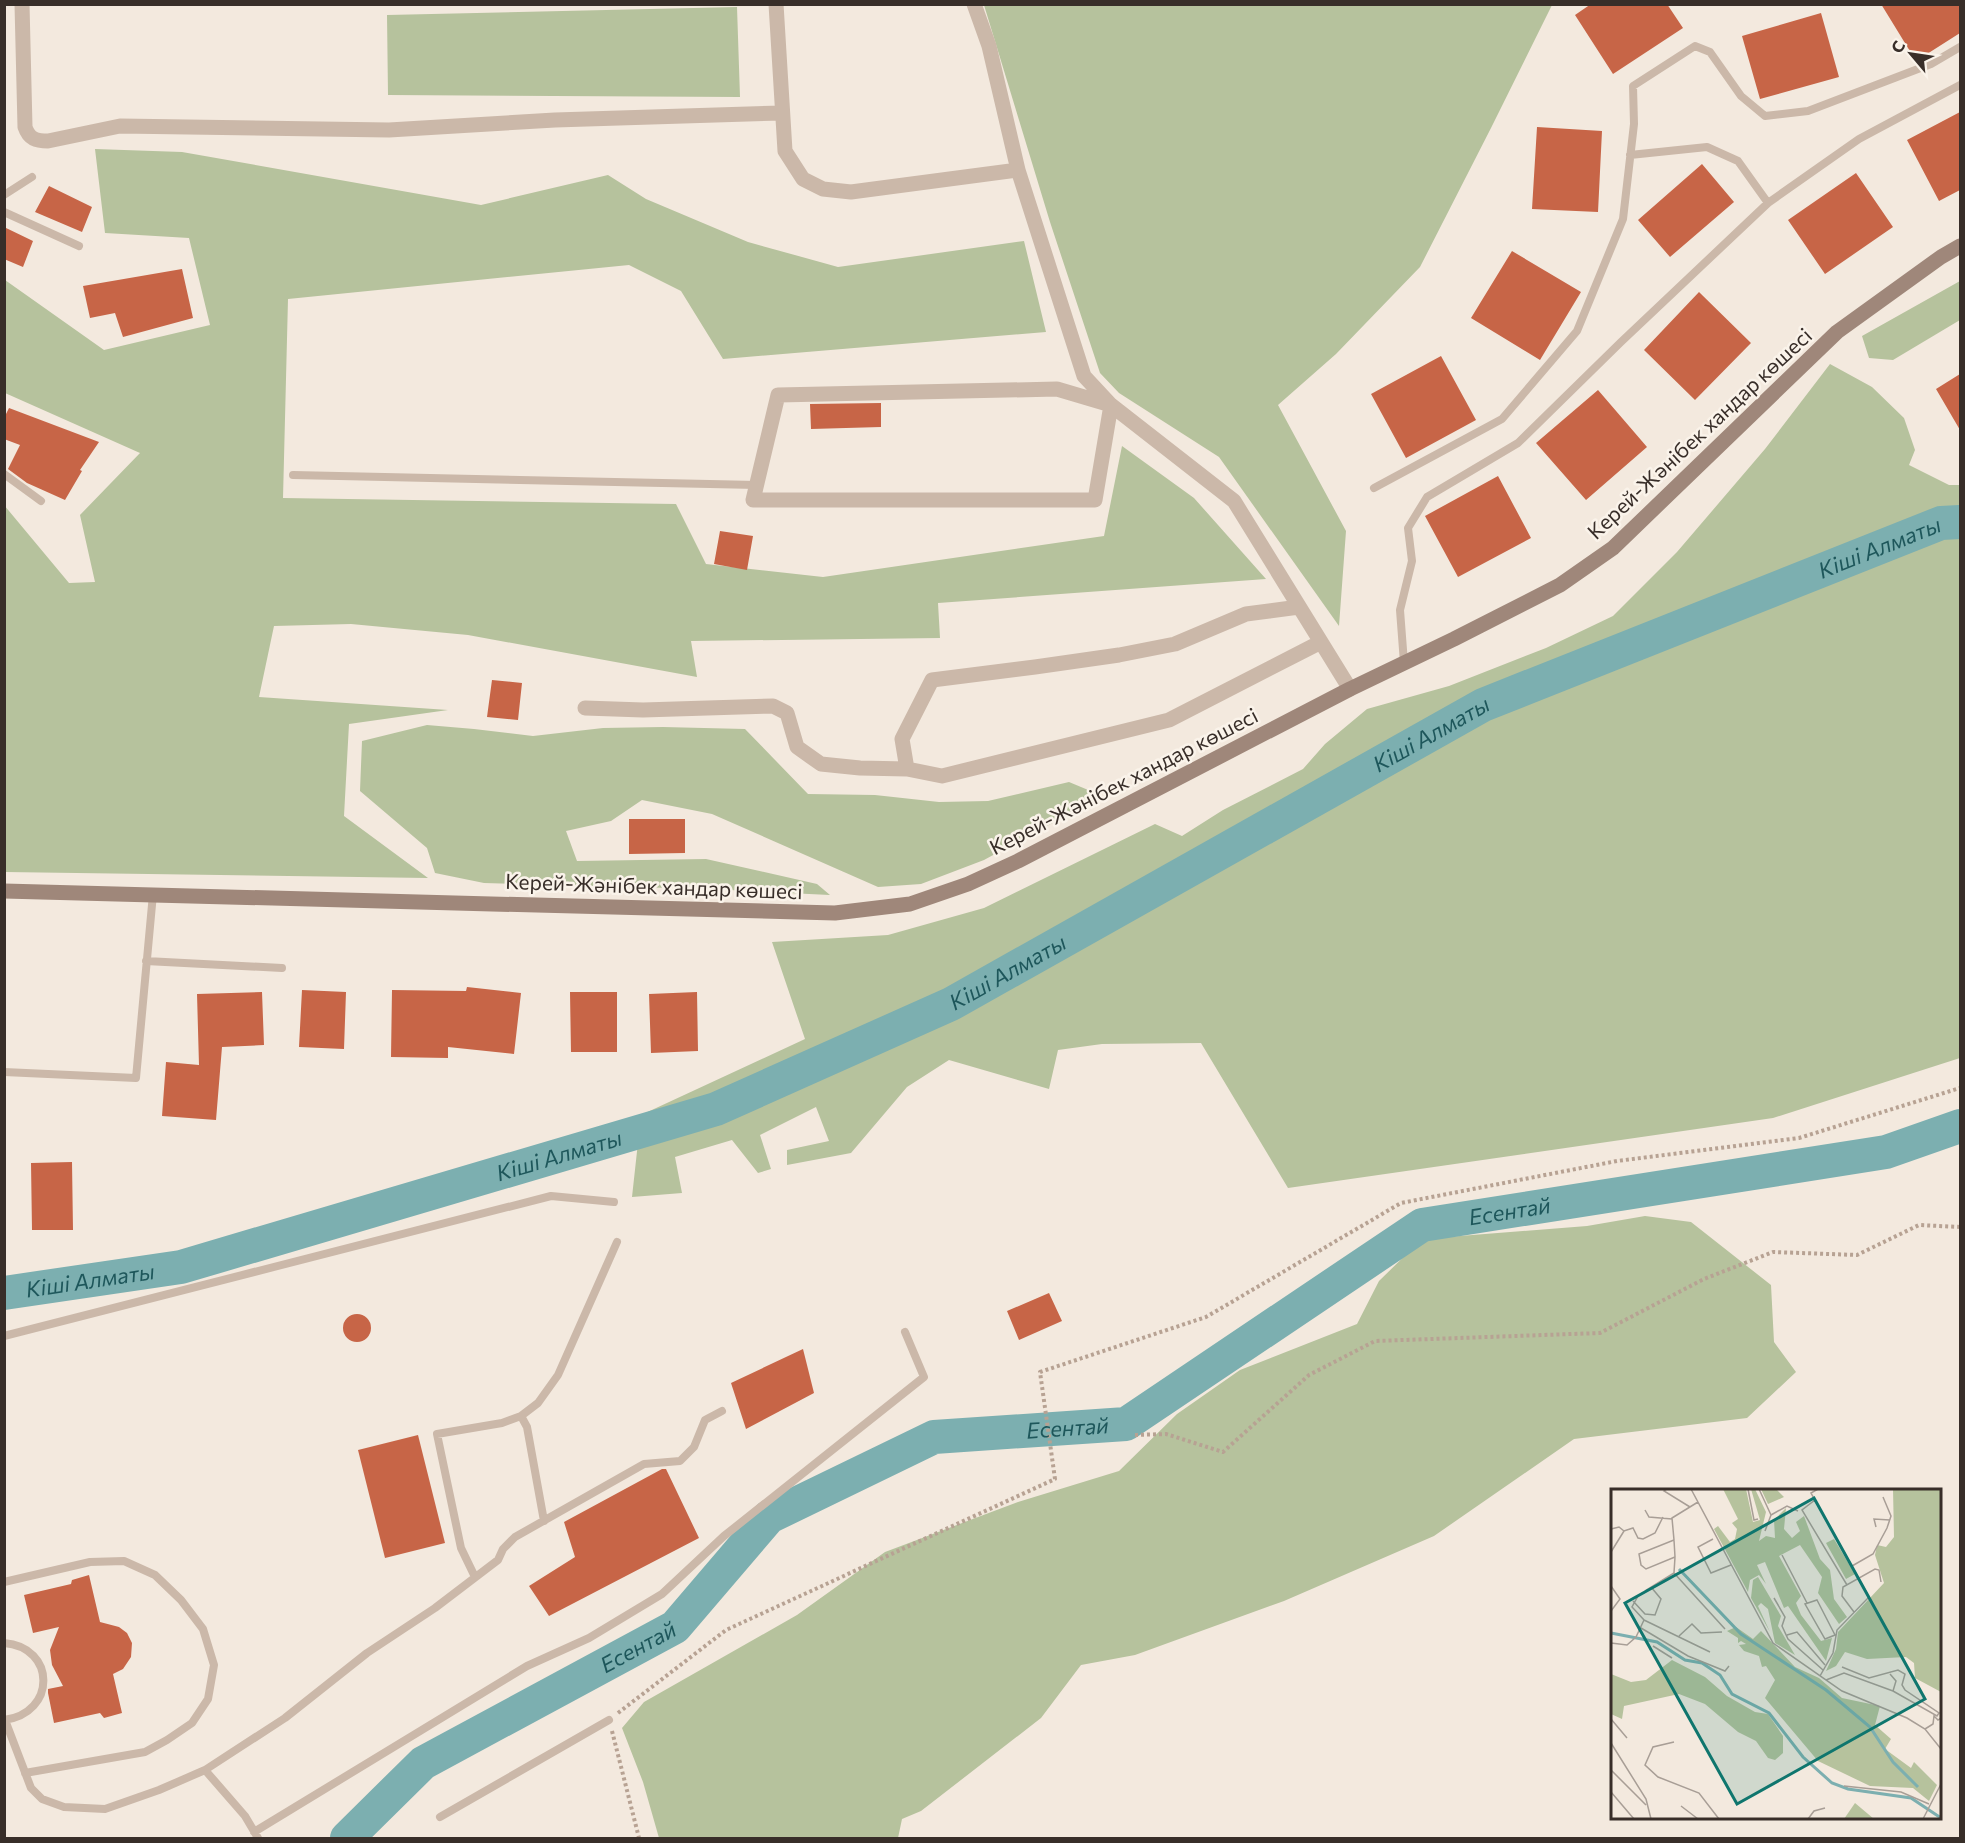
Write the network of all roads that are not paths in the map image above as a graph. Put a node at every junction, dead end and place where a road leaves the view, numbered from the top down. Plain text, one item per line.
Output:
1 (22, 4) edge
2 (777, 4) edge
3 (974, 4) edge
4 (1960, 47) edge
5 (1960, 85) edge
6 (782, 113) junction
7 (1630, 155) junction
8 (1018, 170) junction
9 (32, 177) dead end
10 (4, 195) edge
11 (1768, 203) junction
12 (4, 212) edge
13 (80, 246) dead end
14 (1960, 246) edge
15 (1111, 405) junction
16 (4, 474) edge
17 (293, 475) dead end
18 (757, 485) junction
19 (1374, 488) dead end
20 (41, 501) dead end
21 (1299, 607) junction
22 (1321, 642) junction
23 (1404, 663) junction
24 (1350, 689) junction
25 (585, 708) dead end
26 (907, 769) junction
27 (4, 891) edge
28 (153, 894) junction
29 (146, 961) junction
30 (282, 968) dead end
31 (4, 1072) edge
32 (614, 1202) dead end
33 (617, 1242) dead end
34 (905, 1332) dead end
35 (4, 1336) edge
36 (722, 1411) dead end
37 (520, 1416) junction
38 (544, 1521) junction
39 (475, 1577) junction
40 (4, 1582) edge
41 (4, 1643) edge
42 (5, 1720) edge
43 (609, 1720) road end
44 (205, 1770) junction
45 (25, 1773) junction
46 (440, 1817) dead end
47 (256, 1835) edge

1 - 6 street
2 - 6 street
3 - 8 street
4 - 7 lane
5 - 11 lane
6 - 8 street
7 - 11 lane
7 - 19 lane
8 - 15 street
9 - 10 lane
11 - 23 lane
12 - 13 lane
14 - 23 main road, Керей-Жәнібек хандар көшесі
15 - 18 street
15 - 18 street
15 - 21 street
16 - 20 lane
17 - 18 lane
21 - 22 street
21 - 26 street
22 - 24 street
22 - 26 street
23 - 24 main road, Керей-Жәнібек хандар көшесі
24 - 28 main road, Керей-Жәнібек хандар көшесі
25 - 26 street
27 - 28 main road, Керей-Жәнібек хандар көшесі
28 - 29 lane
29 - 30 lane
29 - 31 lane
32 - 35 lane
33 - 37 lane
34 - 47 lane
36 - 38 lane
37 - 38 lane
37 - 39 lane
38 - 39 lane
39 - 44 lane
40 - 45 lane
41 - 42 lane
42 - 45 lane
43 - 46 lane
44 - 45 lane
44 - 47 lane

